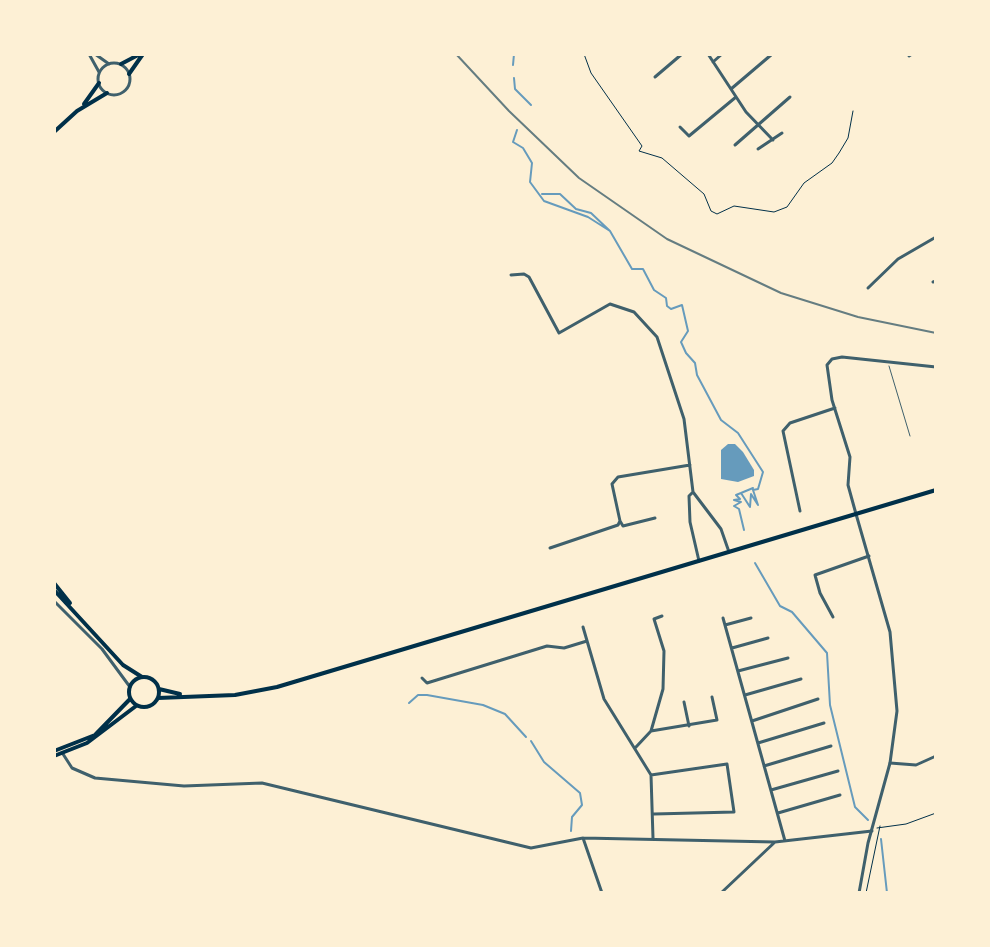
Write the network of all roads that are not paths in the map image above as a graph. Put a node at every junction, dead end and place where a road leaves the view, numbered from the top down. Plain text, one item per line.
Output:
1 (92, 54) edge
2 (142, 54) edge
3 (682, 54) edge
4 (708, 54) edge
5 (722, 54) edge
6 (771, 55) edge
7 (713, 62) junction
8 (109, 64) junction
9 (121, 64) junction
10 (99, 72) junction
11 (129, 74) junction
12 (655, 77) dead end
13 (99, 83) junction
14 (731, 89) junction
15 (107, 93) junction
16 (736, 97) junction
17 (790, 97) dead end
18 (77, 111) junction
19 (758, 126) junction
20 (680, 127) dead end
21 (54, 132) edge
22 (782, 133) dead end
23 (773, 140) junction
24 (735, 145) dead end
25 (758, 149) dead end
26 (936, 237) edge
27 (511, 275) dead end
28 (868, 288) dead end
29 (888, 361) junction
30 (936, 367) edge
31 (835, 408) junction
32 (910, 436) dead end
33 (690, 465) junction
34 (936, 491) edge
35 (693, 492) junction
36 (800, 511) dead end
37 (856, 514) junction
38 (655, 518) dead end
39 (620, 521) junction
40 (550, 548) dead end
41 (729, 552) junction
42 (869, 556) junction
43 (699, 561) junction
44 (54, 583) edge
45 (54, 590) edge
46 (54, 601) edge
47 (662, 616) dead end
48 (833, 617) dead end
49 (723, 618) dead end
50 (751, 618) dead end
51 (725, 625) junction
52 (88, 627) junction
53 (583, 627) dead end
54 (768, 638) dead end
55 (587, 641) junction
56 (732, 648) junction
57 (788, 658) dead end
58 (738, 671) junction
59 (142, 677) junction
60 (422, 678) dead end
61 (801, 679) dead end
62 (130, 687) junction
63 (159, 689) junction
64 (185, 695) junction
65 (745, 695) junction
66 (712, 697) dead end
67 (158, 698) junction
68 (130, 699) junction
69 (818, 699) dead end
70 (684, 702) dead end
71 (136, 706) junction
72 (752, 721) junction
73 (824, 723) dead end
74 (689, 726) junction
75 (651, 731) junction
76 (758, 743) junction
77 (831, 746) dead end
78 (636, 747) junction
79 (62, 751) junction
80 (54, 754) edge
81 (936, 756) edge
82 (890, 763) junction
83 (764, 766) junction
84 (838, 771) dead end
85 (651, 775) junction
86 (771, 790) junction
87 (840, 795) dead end
88 (778, 813) junction
89 (654, 814) junction
90 (872, 831) junction
91 (583, 838) junction
92 (653, 839) junction
93 (785, 841) junction
94 (775, 842) junction
95 (602, 893) edge
96 (721, 893) edge
97 (859, 893) edge

1 - 8 street
1 - 10 street
2 - 9 main road
2 - 11 main road
3 - 12 street
4 - 7 street
5 - 7 street
6 - 14 street
7 - 14 street
8 - 9 street
8 - 10 street
9 - 11 street
10 - 13 street
11 - 15 street
13 - 15 street
13 - 18 main road
14 - 16 street
15 - 18 main road
16 - 19 street
16 - 20 street
17 - 19 street
18 - 21 main road
19 - 23 street
19 - 24 street
22 - 23 street
23 - 25 street
26 - 28 street
27 - 33 street
29 - 30 street
29 - 31 street
29 - 32 lane
31 - 36 street
31 - 37 street
33 - 35 street
33 - 39 street
34 - 37 main road
35 - 41 street
35 - 43 street
37 - 41 main road
37 - 42 street
38 - 39 street
39 - 40 street
41 - 43 main road
42 - 48 street
42 - 82 street
43 - 64 main road
44 - 52 main road
45 - 52 main road
46 - 62 street
47 - 75 street
49 - 51 street
50 - 51 street
51 - 56 street
52 - 59 main road
53 - 55 street
54 - 56 street
55 - 60 street
55 - 78 street
56 - 58 street
57 - 58 street
58 - 65 street
59 - 62 main road
59 - 63 main road
61 - 65 street
62 - 68 main road
63 - 64 main road
63 - 67 main road
64 - 67 main road
65 - 72 street
66 - 74 street
67 - 71 main road
68 - 71 main road
68 - 79 main road
69 - 72 street
70 - 74 street
71 - 79 main road
72 - 76 street
73 - 76 street
74 - 75 street
75 - 78 street
76 - 83 street
77 - 83 street
78 - 85 street
79 - 80 main road
79 - 91 street
81 - 82 street
82 - 90 street
83 - 86 street
84 - 86 street
85 - 89 street
85 - 89 street
86 - 88 street
87 - 88 street
88 - 93 street
89 - 92 street
90 - 93 street
90 - 97 street
91 - 92 street
91 - 95 street
92 - 94 street
93 - 94 street
94 - 96 street

